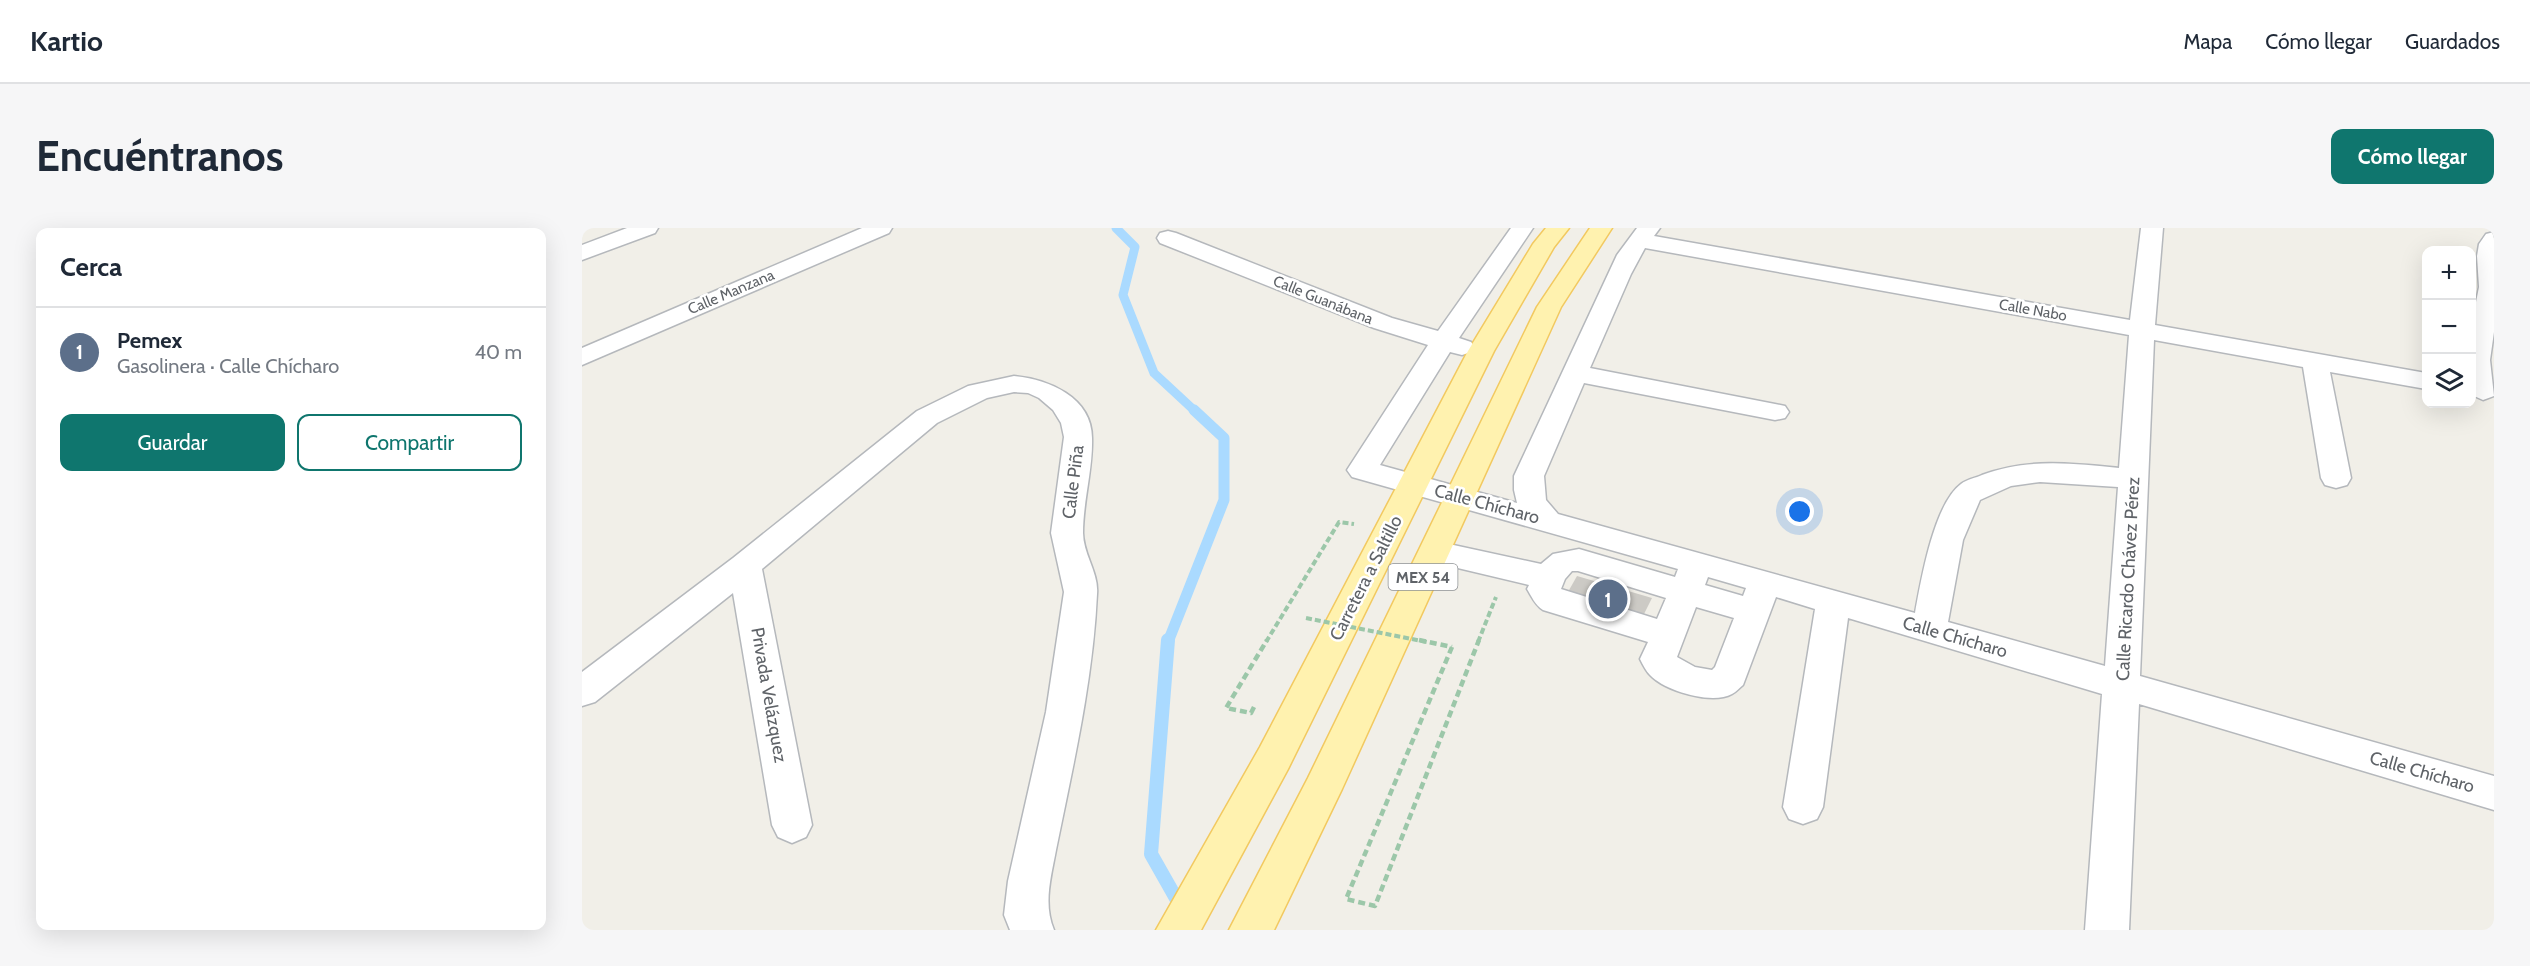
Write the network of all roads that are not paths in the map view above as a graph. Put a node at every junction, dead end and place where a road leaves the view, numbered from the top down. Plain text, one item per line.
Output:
1 (647, 228) edge
2 (881, 228) edge
3 (1601, 228) edge
4 (2152, 228) edge
5 (1538, 232) edge
6 (1644, 234) edge
7 (1168, 238) dead end
8 (2494, 238) edge
9 (582, 253) edge
10 (2142, 329) junction
11 (1443, 342) junction
12 (1481, 351) junction
13 (582, 357) edge
14 (2315, 361) junction
15 (1575, 373) junction
16 (2422, 380) edge
17 (2483, 392) edge
18 (1776, 412) dead end
19 (2336, 478) dead end
20 (2134, 479) junction
21 (1414, 485) junction
22 (1461, 497) junction
23 (1546, 520) junction
24 (1435, 552) junction
25 (745, 566) junction
26 (1691, 577) junction
27 (1549, 578) junction
28 (1760, 597) junction
29 (1833, 602) junction
30 (1929, 630) junction
31 (1668, 635) junction
32 (2122, 685) junction
33 (582, 692) edge
34 (2494, 793) edge
35 (1803, 807) dead end
36 (792, 825) dead end
37 (1032, 930) edge
38 (1178, 930) edge
39 (1251, 930) edge
40 (2107, 930) edge

1 - 9 street
2 - 13 street, Calle Manzana
3 - 22 main road, MEX 54
4 - 10 street, Calle Ricardo Chávez Pérez
5 - 11 street
5 - 12 main road, Carretera a Saltillo / MEX 54
6 - 10 street, Calle Nabo
6 - 15 street
7 - 11 street, Calle Guanábana
8 - 17 street
10 - 14 street, Calle Nabo
10 - 20 street, Calle Ricardo Chávez Pérez
11 - 12 street, Calle Guanábana
11 - 21 street, Calle Chícharo
12 - 21 main road, Carretera a Saltillo / MEX 54
14 - 16 street, Calle Nabo
14 - 19 street
15 - 18 street
15 - 23 street
20 - 30 street
20 - 32 street, Calle Ricardo Chávez Pérez
21 - 22 street, Calle Chícharo
21 - 38 main road, Carretera a Saltillo / MEX 54
22 - 23 street, Calle Chícharo
22 - 24 main road, MEX 54
23 - 26 street, Calle Chícharo
24 - 27 street
24 - 39 main road, MEX 54
25 - 33 street, Calle Piña
25 - 36 street, Privada Velázquez
25 - 37 street, Calle Piña
26 - 27 street
26 - 28 street, Calle Chícharo
26 - 31 street
27 - 31 street
28 - 29 street, Calle Chícharo
28 - 31 street
29 - 30 street, Calle Chícharo
29 - 35 street
30 - 32 street, Calle Chícharo
32 - 34 street, Calle Chícharo
32 - 40 street, Calle Ricardo Chávez Pérez

